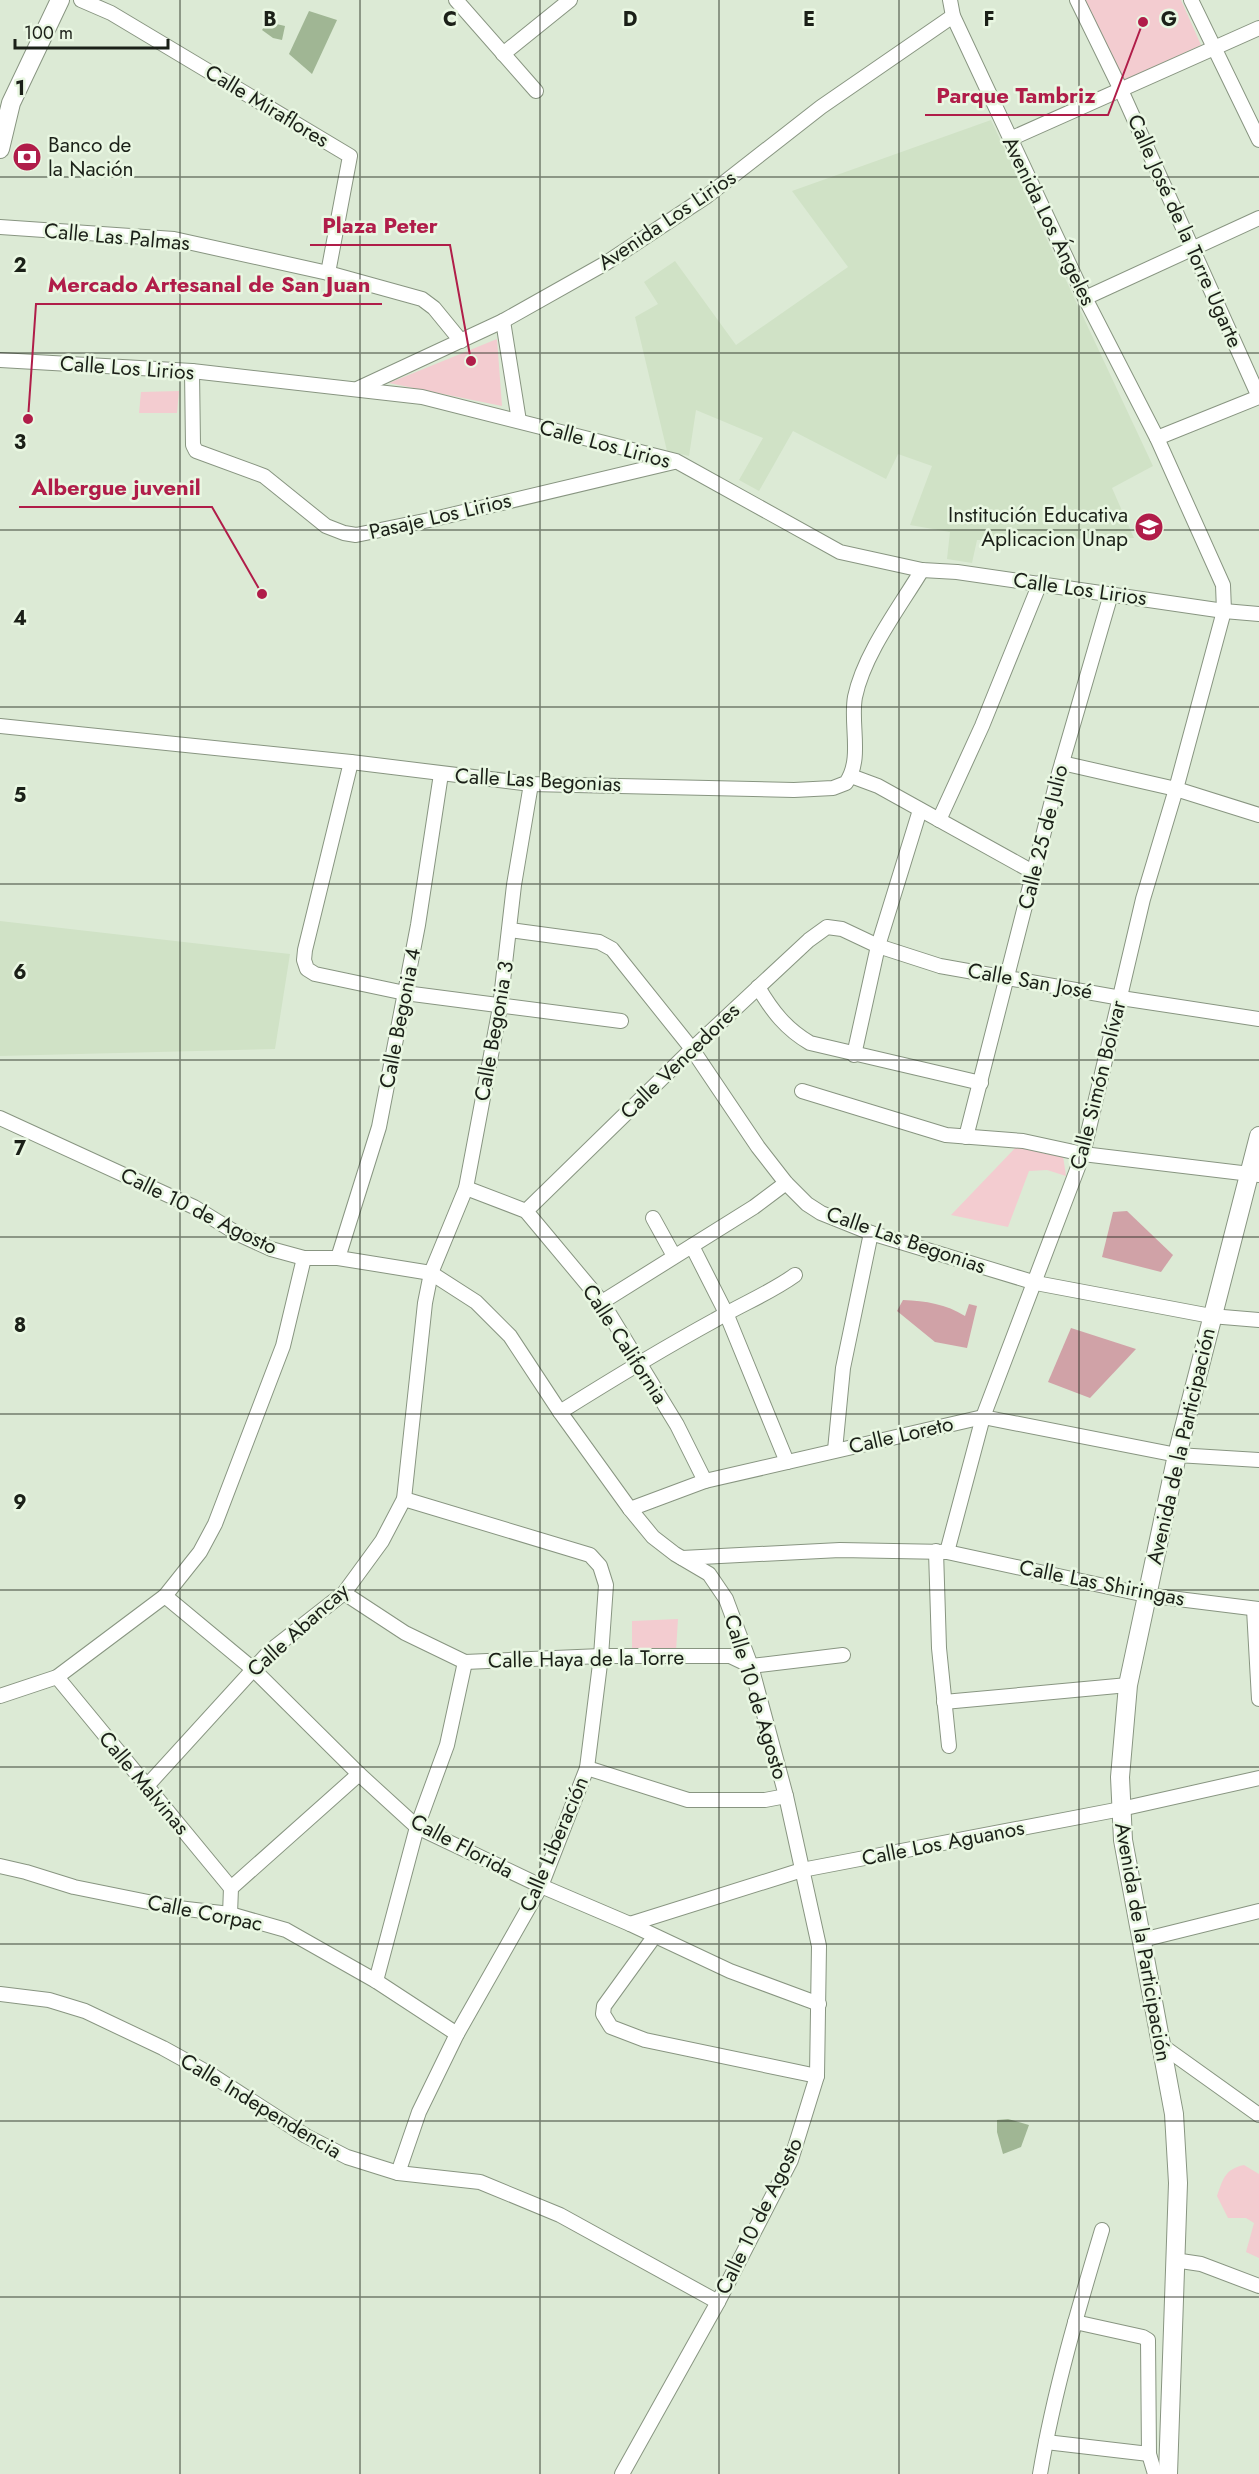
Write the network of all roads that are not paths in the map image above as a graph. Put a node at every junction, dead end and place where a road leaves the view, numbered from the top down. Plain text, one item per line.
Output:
1 (60, 0) edge
2 (81, 0) edge
3 (456, 0) edge
4 (570, 0) edge
5 (950, 0) edge
6 (1077, 0) edge
7 (1191, 0) edge
8 (953, 16) junction
9 (1259, 28) edge
10 (1215, 48) junction
11 (503, 54) junction
12 (1121, 90) junction
13 (536, 91) dead end
14 (1010, 140) junction
15 (1259, 140) edge
16 (0, 149) edge
17 (1259, 218) edge
18 (0, 227) edge
19 (1194, 249) junction
20 (328, 273) junction
21 (1085, 298) junction
22 (503, 321) junction
23 (461, 341) junction
24 (0, 360) edge
25 (192, 371) junction
26 (359, 388) junction
27 (1259, 397) edge
28 (519, 421) junction
29 (1157, 438) junction
30 (676, 461) junction
31 (922, 570) junction
32 (1040, 582) junction
33 (1111, 594) junction
34 (1224, 611) junction
35 (1259, 614) edge
36 (0, 726) edge
37 (351, 762) junction
38 (1062, 763) junction
39 (441, 774) junction
40 (851, 776) junction
41 (531, 784) junction
42 (1176, 789) junction
43 (920, 810) junction
44 (1259, 815) edge
45 (939, 820) junction
46 (1034, 872) junction
47 (842, 929) joint
48 (510, 930) junction
49 (878, 946) junction
50 (1008, 978) junction
51 (758, 987) junction
52 (405, 993) junction
53 (1121, 998) junction
54 (500, 1007) junction
55 (1259, 1019) edge
56 (621, 1021) dead end
57 (692, 1049) junction
58 (854, 1055) junction
59 (981, 1083) junction
60 (802, 1091) dead end
61 (0, 1118) edge
62 (1259, 1136) edge
63 (966, 1137) junction
64 (1083, 1154) junction
65 (1254, 1175) edge
66 (786, 1183) junction
67 (466, 1188) junction
68 (526, 1210) junction
69 (652, 1218) dead end
70 (871, 1233) junction
71 (693, 1246) junction
72 (674, 1256) junction
73 (304, 1258) junction
74 (338, 1258) junction
75 (431, 1273) junction
76 (795, 1275) dead end
77 (1036, 1283) junction
78 (602, 1302) junction
79 (726, 1313) junction
80 (1211, 1316) junction
81 (1259, 1320) edge
82 (638, 1363) junction
83 (560, 1412) junction
84 (983, 1417) junction
85 (835, 1450) junction
86 (1177, 1455) junction
87 (1259, 1460) edge
88 (787, 1462) junction
89 (705, 1481) junction
90 (404, 1499) junction
91 (630, 1509) junction
92 (941, 1552) junction
93 (682, 1558) junction
94 (344, 1593) junction
95 (1146, 1595) junction
96 (165, 1596) junction
97 (1256, 1609) edge
98 (843, 1655) dead end
99 (601, 1656) junction
100 (465, 1662) junction
101 (751, 1666) junction
102 (253, 1669) junction
103 (57, 1677) junction
104 (1128, 1685) junction
105 (0, 1696) edge
106 (1259, 1699) edge
107 (944, 1702) junction
108 (949, 1746) dead end
109 (587, 1768) junction
110 (359, 1774) junction
111 (1259, 1778) edge
112 (146, 1787) junction
113 (786, 1796) junction
114 (1121, 1809) junction
115 (417, 1827) junction
116 (0, 1866) edge
117 (802, 1870) junction
118 (541, 1886) junction
119 (231, 1888) junction
120 (1259, 1911) edge
121 (230, 1914) junction
122 (630, 1924) junction
123 (654, 1937) junction
124 (1143, 1940) junction
125 (376, 1982) junction
126 (0, 1994) edge
127 (819, 2004) junction
128 (457, 2034) junction
129 (1161, 2045) junction
130 (817, 2076) junction
131 (1259, 2115) edge
132 (398, 2173) junction
133 (1102, 2230) dead end
134 (1174, 2260) junction
135 (1259, 2286) edge
136 (718, 2302) junction
137 (1075, 2322) junction
138 (1046, 2442) junction
139 (1149, 2454) junction
140 (622, 2474) edge
141 (1040, 2474) edge
142 (1155, 2474) edge
143 (1168, 2474) edge

1 - 16 main road
2 - 20 street, Calle Miraflores
3 - 11 street
4 - 11 street
5 - 8 street, Avenida Los Ángeles
6 - 12 street, Calle José de la Torre Ugarte
7 - 10 street
8 - 14 street, Avenida Los Ángeles
8 - 22 street, Avenida Los Lirios
9 - 10 street
10 - 12 street
10 - 15 street
11 - 13 street
12 - 14 street
12 - 19 street, Calle José de la Torre Ugarte
14 - 21 street, Avenida Los Ángeles
17 - 19 street
18 - 20 street, Calle Las Palmas
19 - 21 street
19 - 27 street, Calle José de la Torre Ugarte
20 - 23 street, Calle Las Palmas
21 - 29 street, Avenida Los Ángeles
22 - 23 street, Avenida Los Lirios
22 - 28 street
23 - 26 street, Avenida Los Lirios
24 - 25 street, Calle Los Lirios
25 - 26 street, Calle Los Lirios
25 - 30 street, Pasaje Los Lirios
26 - 28 street, Calle Los Lirios
27 - 29 street
28 - 30 street, Calle Los Lirios
29 - 34 street, Avenida Los Ángeles
30 - 31 street, Calle Los Lirios
31 - 32 street, Calle Los Lirios
31 - 40 street
32 - 33 street, Calle Los Lirios
32 - 45 street
33 - 34 street, Calle Los Lirios
33 - 38 street, Calle 25 de Julio
34 - 35 street, Calle Los Lirios
34 - 42 street, Calle Simón Bolívar
36 - 37 street, Calle Las Begonias
37 - 39 street, Calle Las Begonias
37 - 52 street
38 - 42 street
38 - 46 street, Calle 25 de Julio
39 - 41 street, Calle Las Begonias
39 - 52 street, Calle Begonia 4
40 - 41 street, Calle Las Begonias
40 - 43 street
41 - 48 street, Calle Begonia 3
42 - 44 street
42 - 53 street, Calle Simón Bolívar
43 - 45 street
43 - 49 street
45 - 46 street
46 - 50 street, Calle 25 de Julio
47 - 49 street, Calle San José
47 - 51 street, Calle Vencedores
48 - 54 street, Calle Begonia 3
48 - 57 street, Calle Las Begonias
49 - 50 street, Calle San José
49 - 58 street
50 - 53 street, Calle San José
50 - 59 street, Calle 25 de Julio
51 - 57 street, Calle Vencedores
51 - 58 street
52 - 54 street
52 - 74 street, Calle Begonia 4
53 - 55 street, Calle San José
53 - 64 street, Calle Simón Bolívar
54 - 56 street
54 - 67 street, Calle Begonia 3
57 - 66 street, Calle Las Begonias
57 - 68 street, Calle Vencedores
58 - 59 street
59 - 63 street, Calle 25 de Julio
60 - 63 street
61 - 73 street, Calle 10 de Agosto
62 - 65 main road, Avenida de la Participación
63 - 64 street
64 - 65 street
64 - 77 street, Calle Simón Bolívar
65 - 80 main road, Avenida de la Participación
66 - 70 street, Calle Las Begonias
66 - 71 street
67 - 68 street
67 - 75 street, Calle Begonia 3
68 - 78 street, Calle California
69 - 72 street
70 - 77 street, Calle Las Begonias
70 - 85 street
71 - 72 street
71 - 79 street
72 - 78 street
73 - 74 street, Calle 10 de Agosto
73 - 96 street
74 - 75 street, Calle 10 de Agosto
75 - 83 street, Calle 10 de Agosto
75 - 90 street, Calle Abancay
76 - 79 street
77 - 80 street, Calle Las Begonias
77 - 84 street, Calle Simón Bolívar
78 - 82 street, Calle California
79 - 82 street
79 - 88 street
80 - 81 street, Calle Las Begonias
80 - 86 main road, Avenida de la Participación
82 - 83 street
82 - 89 street, Calle California
83 - 91 street, Calle 10 de Agosto
84 - 85 street, Calle Loreto
84 - 86 street, Calle Loreto
84 - 92 street, Calle Simón Bolívar
85 - 88 street, Calle Loreto
86 - 87 street, Calle Loreto
86 - 95 main road, Avenida de la Participación
88 - 89 street, Calle Loreto
89 - 91 street, Calle Loreto
90 - 94 street, Calle Abancay
90 - 99 street, Calle Liberación
91 - 93 street, Calle 10 de Agosto
92 - 93 street, Calle Las Shiringas
92 - 95 street, Calle Las Shiringas
92 - 107 street, Calle Simón Bolívar
93 - 101 street, Calle 10 de Agosto
94 - 100 street, Calle Haya de la Torre
94 - 102 street, Calle Abancay
95 - 97 street, Calle Las Shiringas
95 - 104 main road, Avenida de la Participación
96 - 102 street, Calle Florida
96 - 103 street
97 - 106 street
98 - 101 street, Calle Haya de la Torre
99 - 100 street, Calle Haya de la Torre
99 - 101 street, Calle Haya de la Torre
99 - 109 street, Calle Liberación
100 - 115 street
101 - 113 street, Calle 10 de Agosto
102 - 110 street, Calle Florida
102 - 112 street, Calle Abancay
103 - 105 street
103 - 112 street, Calle Malvinas
104 - 107 street
104 - 114 main road, Avenida de la Participación
107 - 108 street, Calle Simón Bolívar
109 - 113 street
109 - 118 street, Calle Liberación
110 - 115 street, Calle Florida
110 - 119 street
111 - 114 street, Calle Los Aguanos
112 - 119 street, Calle Malvinas
113 - 117 street, Calle 10 de Agosto
114 - 117 street, Calle Los Aguanos
114 - 124 main road, Avenida de la Participación
115 - 118 street, Calle Florida
115 - 125 street
116 - 121 street, Calle Corpac
117 - 122 street, Calle Los Aguanos
117 - 127 street, Calle 10 de Agosto
118 - 122 street, Calle Florida
118 - 128 street, Calle Liberación
119 - 121 street
120 - 124 street
121 - 125 street, Calle Corpac
122 - 123 street, Calle Florida
123 - 127 street, Calle Florida
123 - 130 street
124 - 129 main road, Avenida de la Participación
125 - 128 street, Calle Corpac
126 - 132 street, Calle Independencia
127 - 130 street, Calle 10 de Agosto
128 - 132 street, Calle Liberación
129 - 131 street
129 - 134 main road, Avenida de la Participación
130 - 136 street, Calle 10 de Agosto
132 - 136 street, Calle Independencia
133 - 137 street
134 - 135 street
134 - 143 main road, Avenida de la Participación
136 - 140 street, Calle 10 de Agosto
137 - 138 street
137 - 139 street
138 - 139 street
138 - 141 street
139 - 142 street

